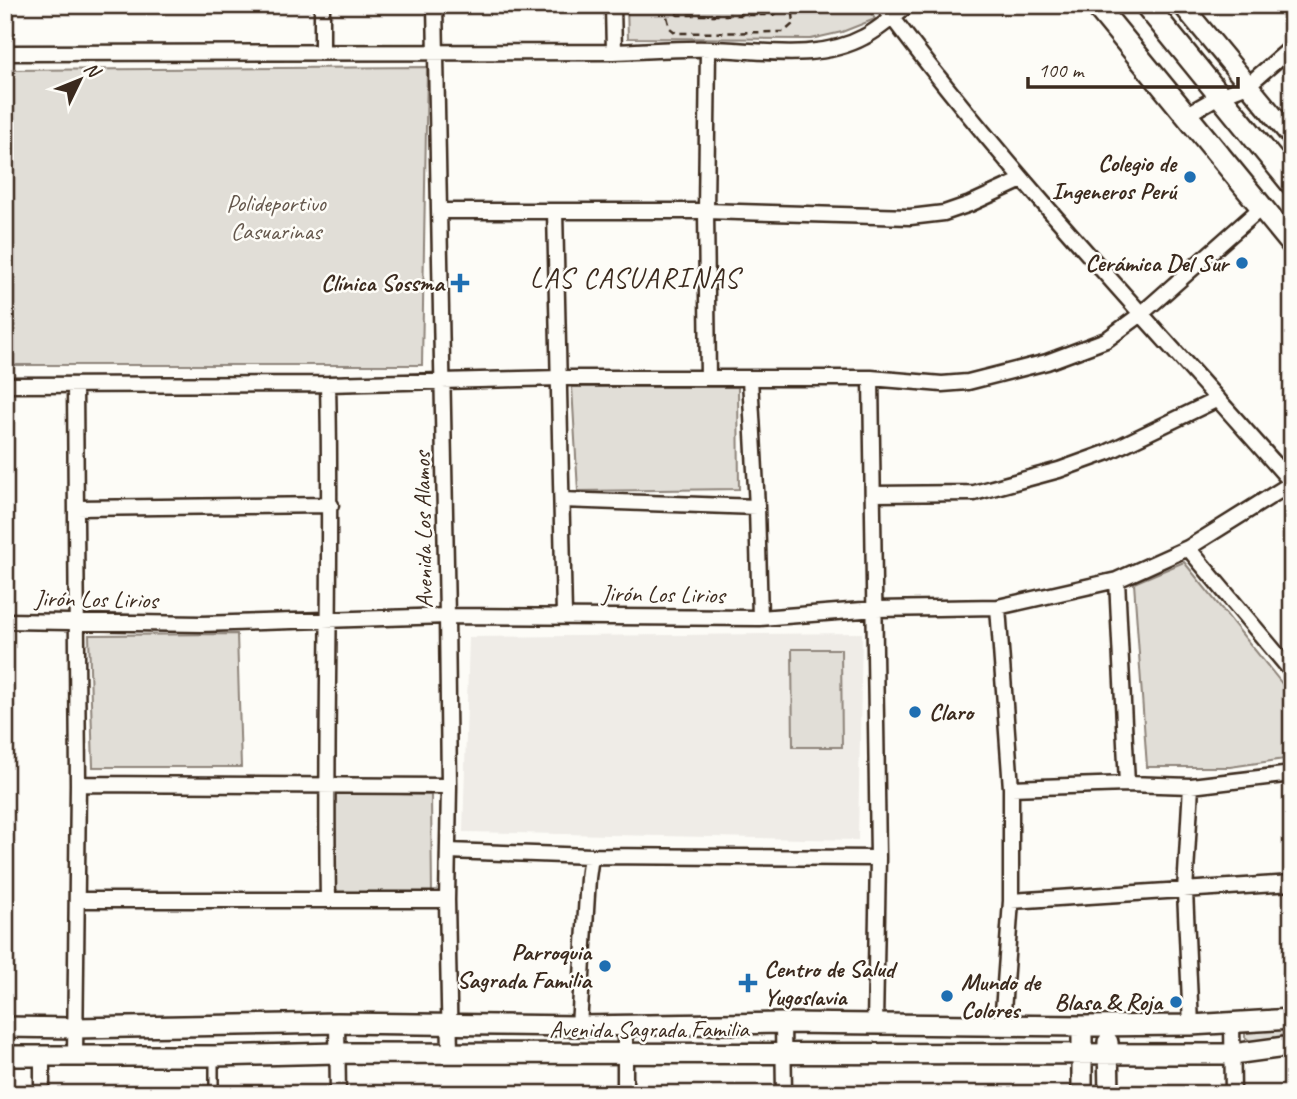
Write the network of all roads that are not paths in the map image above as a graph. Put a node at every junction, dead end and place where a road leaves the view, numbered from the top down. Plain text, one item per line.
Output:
1 (322, 5) edge
2 (435, 5) edge
3 (613, 5) edge
4 (883, 5) edge
5 (907, 5) edge
6 (1096, 5) edge
7 (1146, 5) edge
8 (1182, 5) edge
9 (892, 18) junction
10 (1292, 47) edge
11 (708, 49) junction
12 (435, 50) junction
13 (322, 52) junction
14 (614, 52) junction
15 (5, 53) edge
16 (1248, 85) junction
17 (1219, 96) junction
18 (1186, 115) junction
19 (1292, 138) edge
20 (1023, 180) junction
21 (1292, 184) edge
22 (1262, 207) junction
23 (439, 211) junction
24 (555, 211) junction
25 (706, 211) junction
26 (1292, 244) edge
27 (1140, 315) junction
28 (872, 377) junction
29 (560, 378) junction
30 (708, 378) junction
31 (750, 379) junction
32 (442, 381) junction
33 (328, 384) junction
34 (5, 385) edge
35 (75, 385) junction
36 (1219, 399) junction
37 (1292, 483) edge
38 (874, 494) junction
39 (562, 500) junction
40 (331, 505) junction
41 (757, 507) junction
42 (76, 508) junction
43 (1188, 548) junction
44 (1117, 580) junction
45 (998, 607) junction
46 (876, 609) junction
47 (564, 615) junction
48 (447, 616) junction
49 (330, 618) junction
50 (760, 618) junction
51 (5, 621) edge
52 (77, 621) junction
53 (1287, 655) edge
54 (1292, 672) edge
55 (1292, 774) edge
56 (78, 784) junction
57 (1127, 784) junction
58 (449, 786) junction
59 (1191, 786) junction
60 (326, 787) junction
61 (1011, 788) junction
62 (448, 851) junction
63 (591, 856) junction
64 (878, 858) junction
65 (1292, 883) edge
66 (1185, 891) junction
67 (328, 898) junction
68 (78, 900) junction
69 (447, 901) junction
70 (1011, 901) junction
71 (1292, 1019) edge
72 (337, 1023) junction
73 (450, 1023) junction
74 (783, 1023) junction
75 (1232, 1023) junction
76 (625, 1025) junction
77 (875, 1025) junction
78 (1002, 1025) junction
79 (1107, 1025) junction
80 (1191, 1025) junction
81 (579, 1026) junction
82 (1082, 1026) junction
83 (5, 1027) edge
84 (75, 1028) junction
85 (1292, 1046) edge
86 (784, 1052) junction
87 (337, 1053) junction
88 (450, 1053) junction
89 (625, 1054) junction
90 (1108, 1054) junction
91 (1233, 1054) junction
92 (5, 1055) edge
93 (42, 1055) junction
94 (1082, 1055) junction
95 (75, 1056) junction
96 (214, 1056) junction
97 (42, 1094) edge
98 (214, 1094) edge
99 (338, 1094) edge
100 (625, 1094) edge
101 (784, 1094) edge
102 (1083, 1094) edge
103 (1108, 1094) edge
104 (1233, 1094) edge

1 - 13 street
2 - 12 street, Avenida Los Alamos
3 - 14 street
4 - 9 street
5 - 9 street
6 - 18 main road
7 - 17 main road
8 - 16 street
9 - 11 street
9 - 20 street
10 - 16 street
11 - 14 street
11 - 25 street
12 - 13 street
12 - 14 street
12 - 23 street, Avenida Los Alamos
13 - 15 street
16 - 17 street
16 - 19 street
17 - 18 street
17 - 21 main road
18 - 22 main road
20 - 25 street
20 - 27 street
22 - 26 main road
22 - 27 street
23 - 24 street
23 - 32 street, Avenida Los Alamos
24 - 25 street
24 - 29 street
25 - 30 street
27 - 28 street
27 - 36 street
28 - 31 street
28 - 38 street
29 - 30 street
29 - 32 street
29 - 39 street
30 - 31 street
31 - 41 street
32 - 33 street
32 - 48 street, Avenida Los Alamos
33 - 35 street
33 - 40 street
34 - 35 street
35 - 42 street
36 - 37 street
36 - 38 street
37 - 43 street, Jirón Los Lirios
38 - 46 street
39 - 41 street
39 - 47 street
40 - 42 street
40 - 49 street
41 - 50 street
42 - 52 street
43 - 44 street, Jirón Los Lirios
43 - 53 street
44 - 45 street, Jirón Los Lirios
44 - 57 street
45 - 46 street, Jirón Los Lirios
45 - 61 street
46 - 50 street, Jirón Los Lirios
46 - 64 street
47 - 48 street, Jirón Los Lirios
47 - 50 street, Jirón Los Lirios
48 - 49 street, Jirón Los Lirios
48 - 58 street, Avenida Los Alamos
49 - 52 street, Jirón Los Lirios
49 - 60 street
51 - 52 street, Jirón Los Lirios
52 - 56 street
53 - 54 street
55 - 59 street
56 - 60 street
56 - 68 street
57 - 59 street
57 - 61 street
58 - 60 street
58 - 62 street, Avenida Los Alamos
59 - 66 street
60 - 67 street
61 - 70 street
62 - 63 street
62 - 69 street, Avenida Los Alamos
63 - 64 street
63 - 81 street
64 - 77 street
65 - 66 street
66 - 70 street
66 - 80 street
67 - 68 street
67 - 69 street
68 - 84 street
69 - 73 street, Avenida Los Alamos
70 - 78 street
71 - 75 main road, Avenida Sagrada Familia
72 - 73 main road, Avenida Sagrada Familia
72 - 84 main road, Avenida Sagrada Familia
72 - 87 street
73 - 81 main road, Avenida Sagrada Familia
73 - 88 street, Avenida Los Alamos
74 - 76 main road, Avenida Sagrada Familia
74 - 77 main road, Avenida Sagrada Familia
74 - 86 street
75 - 80 main road, Avenida Sagrada Familia
75 - 91 street
76 - 81 main road, Avenida Sagrada Familia
76 - 89 street
77 - 78 main road, Avenida Sagrada Familia
78 - 82 main road, Avenida Sagrada Familia
79 - 80 main road, Avenida Sagrada Familia
79 - 82 main road, Avenida Sagrada Familia
79 - 90 main road
82 - 94 main road
83 - 84 main road, Avenida Sagrada Familia
84 - 95 street
85 - 91 main road, Avenida Sagrada Familia
86 - 89 main road, Avenida Sagrada Familia
86 - 94 main road, Avenida Sagrada Familia
86 - 101 street
87 - 88 main road, Avenida Sagrada Familia
87 - 96 main road, Avenida Sagrada Familia
87 - 99 street
88 - 89 main road, Avenida Sagrada Familia
89 - 100 street
90 - 91 main road, Avenida Sagrada Familia
90 - 94 main road, Avenida Sagrada Familia
90 - 103 main road
91 - 104 street
92 - 93 main road, Avenida Sagrada Familia
93 - 95 main road, Avenida Sagrada Familia
93 - 97 street
94 - 102 main road
95 - 96 main road, Avenida Sagrada Familia
96 - 98 lane

